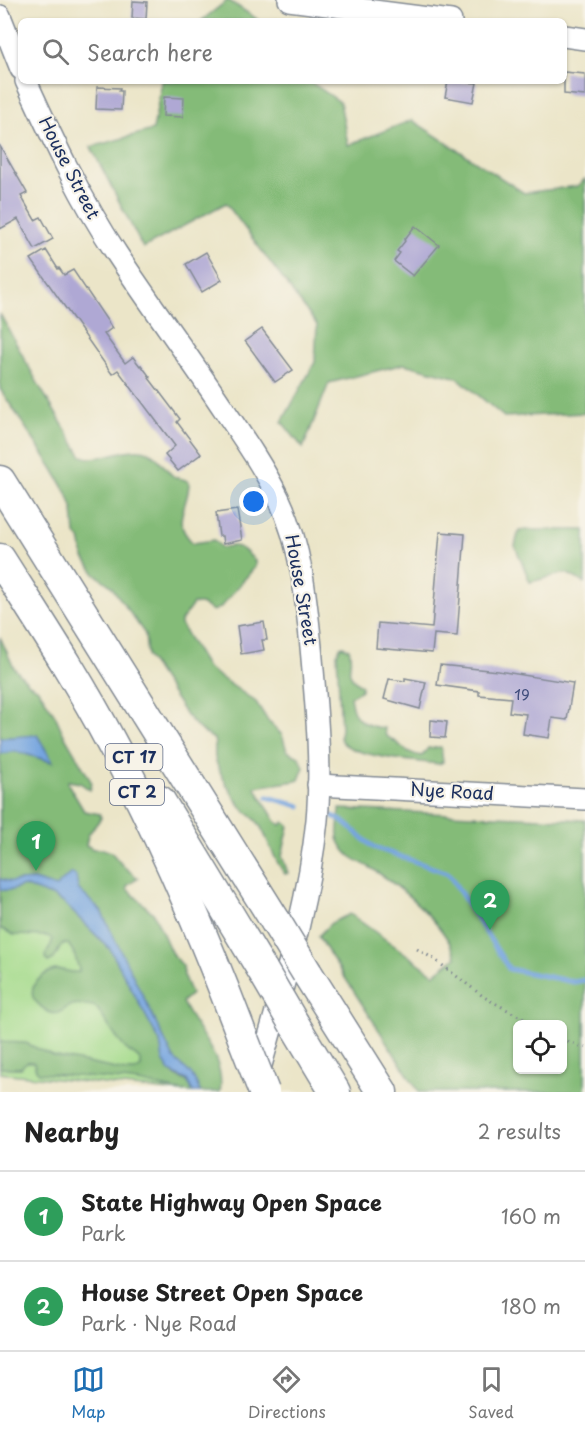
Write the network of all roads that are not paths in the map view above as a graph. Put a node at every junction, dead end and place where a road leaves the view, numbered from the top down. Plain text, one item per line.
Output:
1 (289, 0) edge
2 (0, 16) edge
3 (428, 18) edge
4 (567, 36) edge
5 (585, 39) edge
6 (18, 61) edge
7 (27, 84) edge
8 (0, 481) edge
9 (0, 548) edge
10 (0, 559) edge
11 (318, 785) junction
12 (585, 799) edge
13 (254, 1092) edge
14 (264, 1092) edge
15 (335, 1092) edge
16 (382, 1092) edge

1 - 3 street
2 - 6 street
4 - 5 street
7 - 11 street, House Street
8 - 16 highway, CT 2, bridge
9 - 15 highway, CT 17, bridge
10 - 14 highway, CT 2, bridge
11 - 12 street, Nye Road
11 - 13 street, House Street

